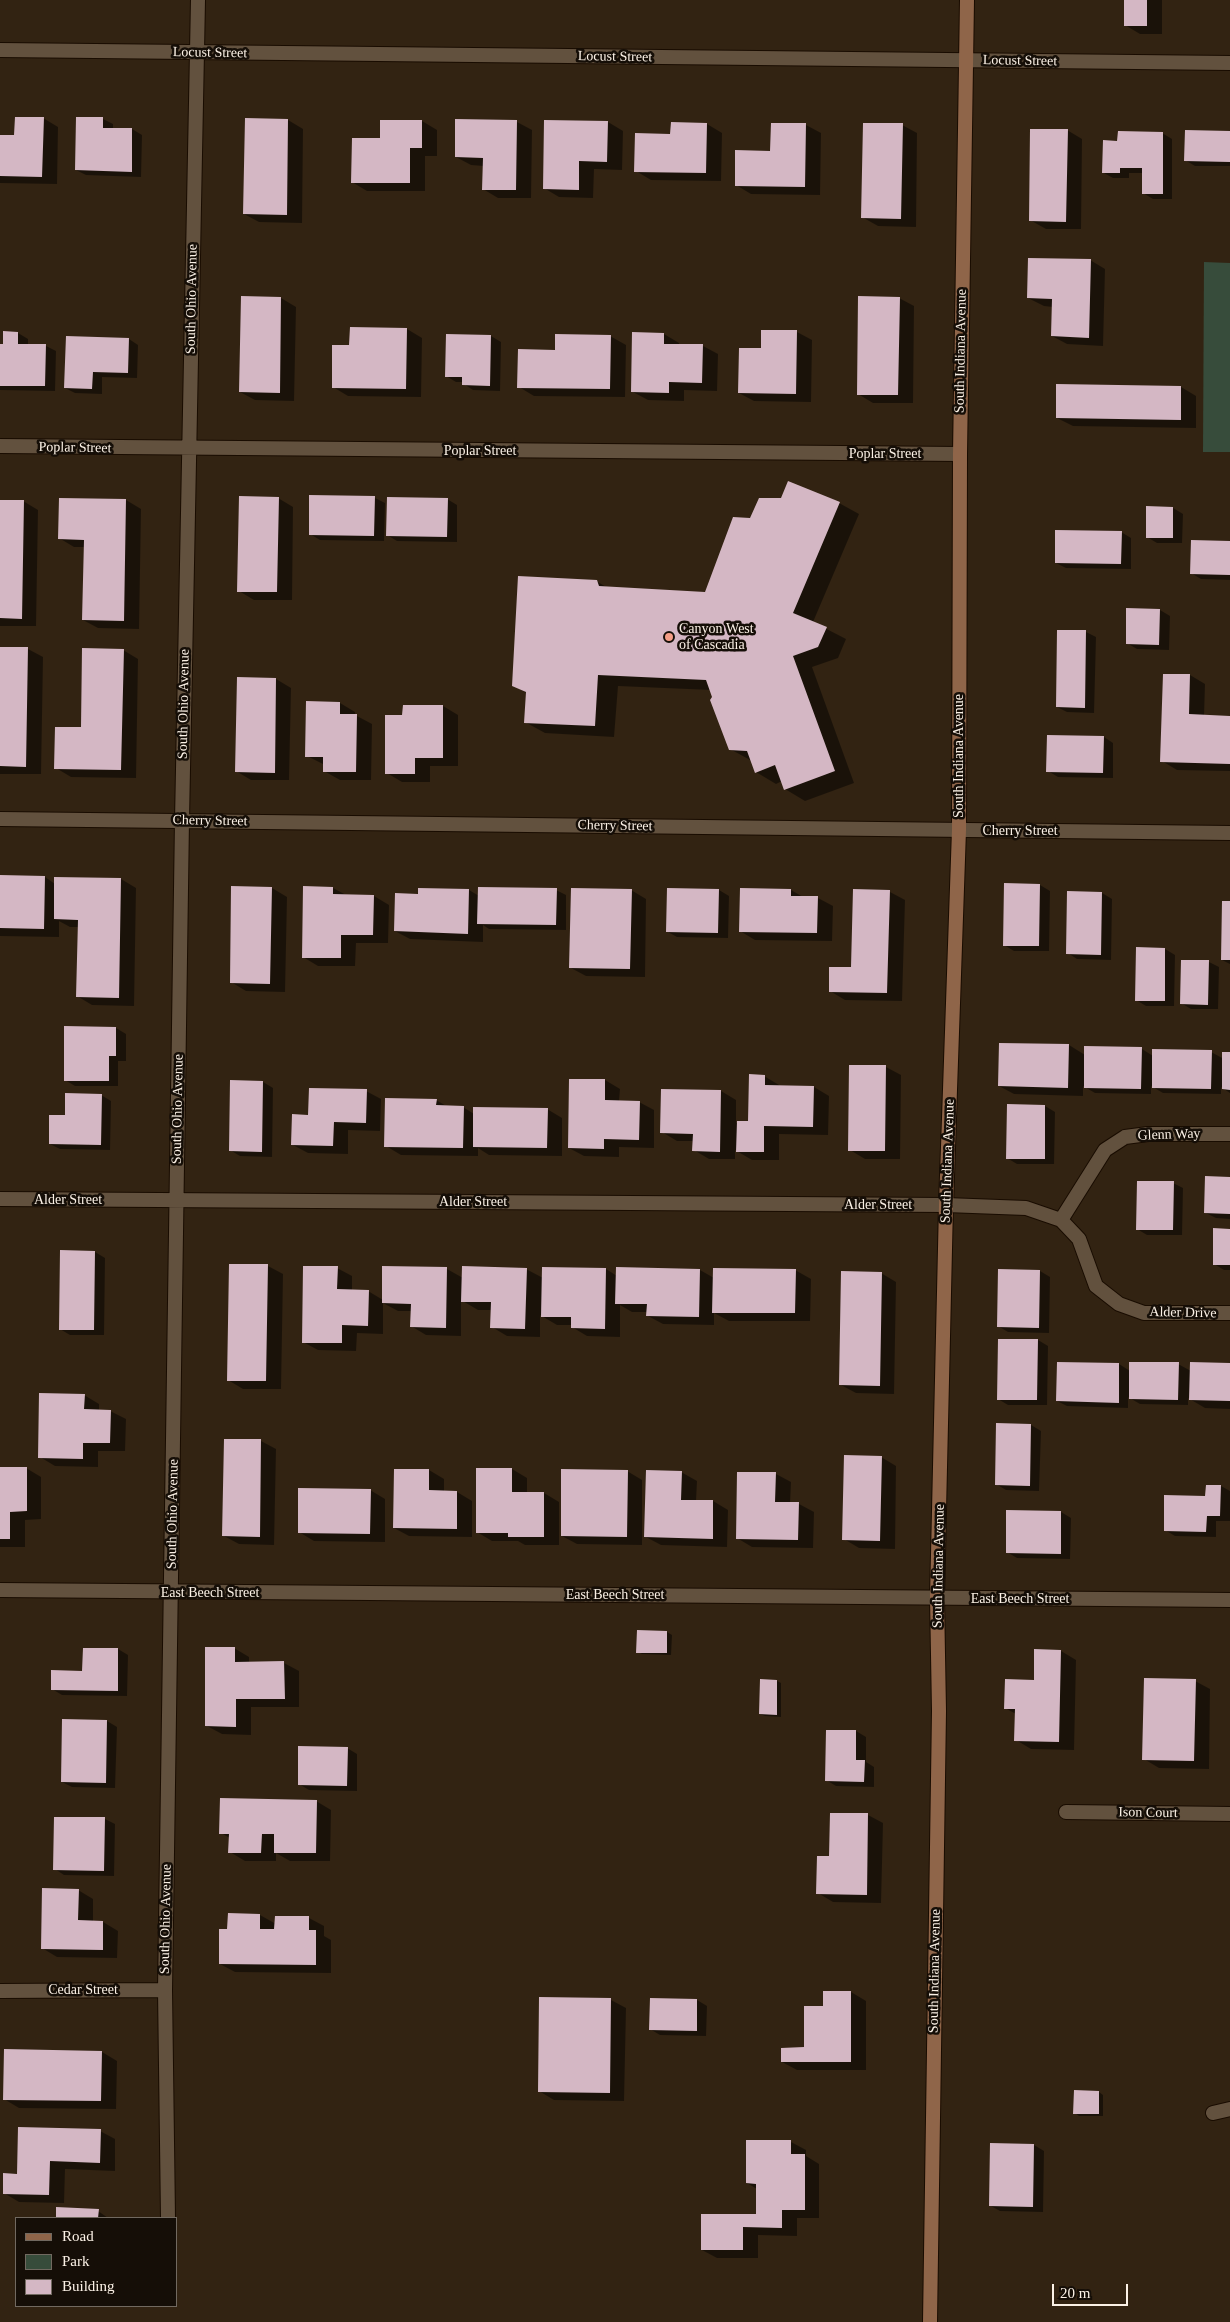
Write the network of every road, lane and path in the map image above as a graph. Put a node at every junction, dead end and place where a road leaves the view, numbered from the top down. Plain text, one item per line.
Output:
1 (198, 0) edge
2 (967, 0) edge
3 (0, 50) edge
4 (197, 53) junction
5 (966, 60) junction
6 (1230, 63) edge
7 (0, 446) edge
8 (189, 449) junction
9 (960, 454) junction
10 (0, 819) edge
11 (182, 820) junction
12 (958, 830) junction
13 (1230, 833) edge
14 (1230, 1134) edge
15 (0, 1199) edge
16 (177, 1200) junction
17 (946, 1206) junction
18 (1061, 1220) junction
19 (1230, 1313) edge
20 (0, 1590) edge
21 (172, 1592) junction
22 (937, 1598) junction
23 (1230, 1600) edge
24 (1066, 1812) dead end
25 (1230, 1814) edge
26 (0, 1990) edge
27 (165, 1990) junction
28 (1230, 2110) edge
29 (1213, 2113) dead end
30 (168, 2217) edge
31 (930, 2322) edge

1 - 4 street, South Ohio Avenue
2 - 5 main road, South Indiana Avenue
3 - 4 street, Locust Street
4 - 5 street, Locust Street
4 - 8 street, South Ohio Avenue
5 - 6 street, Locust Street
5 - 9 main road, South Indiana Avenue
7 - 8 street, Poplar Street
8 - 9 street, Poplar Street
8 - 11 street, South Ohio Avenue
9 - 12 main road, South Indiana Avenue
10 - 11 street, Cherry Street
11 - 12 street, Cherry Street
11 - 16 street, South Ohio Avenue
12 - 13 street, Cherry Street
12 - 17 main road, South Indiana Avenue
14 - 18 street, Glenn Way
15 - 16 street, Alder Street
16 - 17 street, Alder Street
16 - 21 street, South Ohio Avenue
17 - 18 street, Alder Drive
17 - 22 main road, South Indiana Avenue
18 - 19 street, Alder Drive
20 - 21 street, East Beech Street
21 - 22 street, East Beech Street
21 - 27 street, South Ohio Avenue
22 - 23 street, East Beech Street
22 - 31 main road, South Indiana Avenue
24 - 25 street, Ison Court
26 - 27 street, Cedar Street
27 - 30 street, South Ohio Avenue
28 - 29 street

